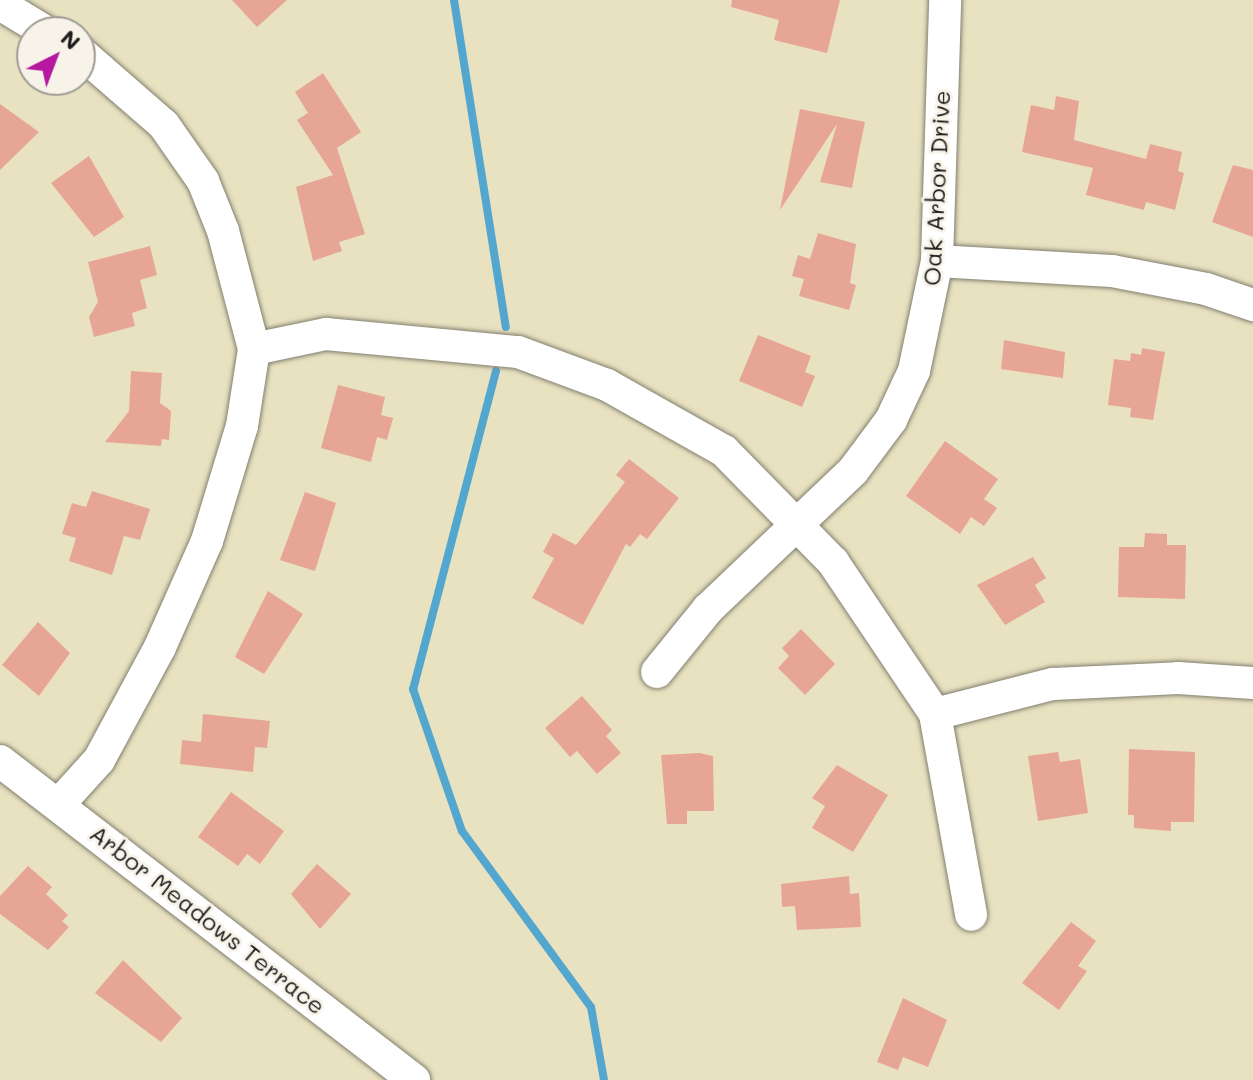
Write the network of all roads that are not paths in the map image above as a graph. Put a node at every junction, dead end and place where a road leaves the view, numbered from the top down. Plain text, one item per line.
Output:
1 (945, 0) edge
2 (0, 4) edge
3 (20, 16) edge
4 (96, 66) edge
5 (937, 261) junction
6 (1253, 305) edge
7 (254, 349) junction
8 (796, 522) junction
9 (657, 672) dead end
10 (1253, 683) edge
11 (935, 714) junction
12 (0, 761) edge
13 (60, 803) junction
14 (971, 915) dead end
15 (414, 1080) edge

1 - 5 street, Oak Arbor Drive
2 - 3 street
4 - 7 street
5 - 6 street
5 - 8 street, Oak Arbor Drive
7 - 8 street
7 - 13 street
8 - 9 street, Oak Arbor Drive
8 - 11 street
10 - 11 street
11 - 14 street
12 - 13 street, Arbor Meadows Terrace
13 - 15 street, Arbor Meadows Terrace

